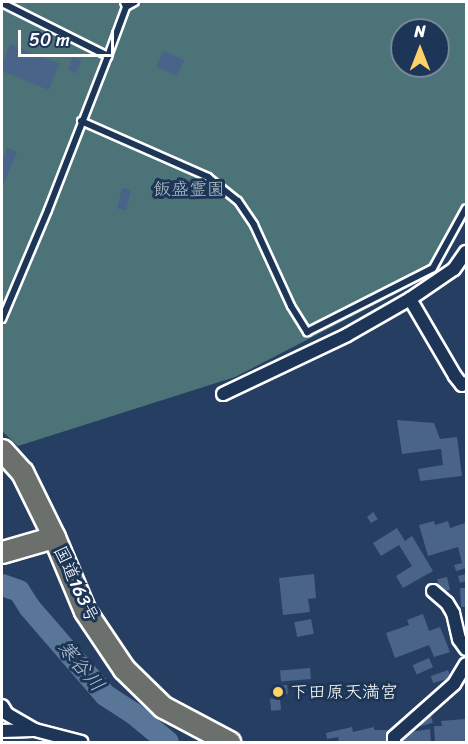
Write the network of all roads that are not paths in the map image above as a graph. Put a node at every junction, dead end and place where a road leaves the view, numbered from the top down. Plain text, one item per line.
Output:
1 (135, 2) edge
2 (2, 3) edge
3 (125, 4) edge
4 (108, 56) junction
5 (81, 121) junction
6 (466, 208) edge
7 (466, 252) edge
8 (412, 304) junction
9 (2, 319) edge
10 (466, 383) edge
11 (223, 394) dead end
12 (2, 450) edge
13 (12, 474) edge
14 (54, 537) junction
15 (2, 552) edge
16 (433, 591) dead end
17 (466, 649) edge
18 (466, 665) edge
19 (2, 706) edge
20 (35, 730) junction
21 (2, 731) edge
22 (81, 742) edge
23 (229, 742) edge
24 (394, 742) edge

1 - 3 lane
2 - 4 lane
3 - 4 lane
4 - 5 lane
5 - 6 lane
5 - 9 lane
7 - 8 street
8 - 10 street
8 - 11 street
12 - 13 highway, 国道163号
13 - 14 highway, 国道163号
14 - 15 highway
14 - 23 highway, 国道163号
16 - 17 street
18 - 24 street
19 - 20 street
20 - 21 street
20 - 22 street

